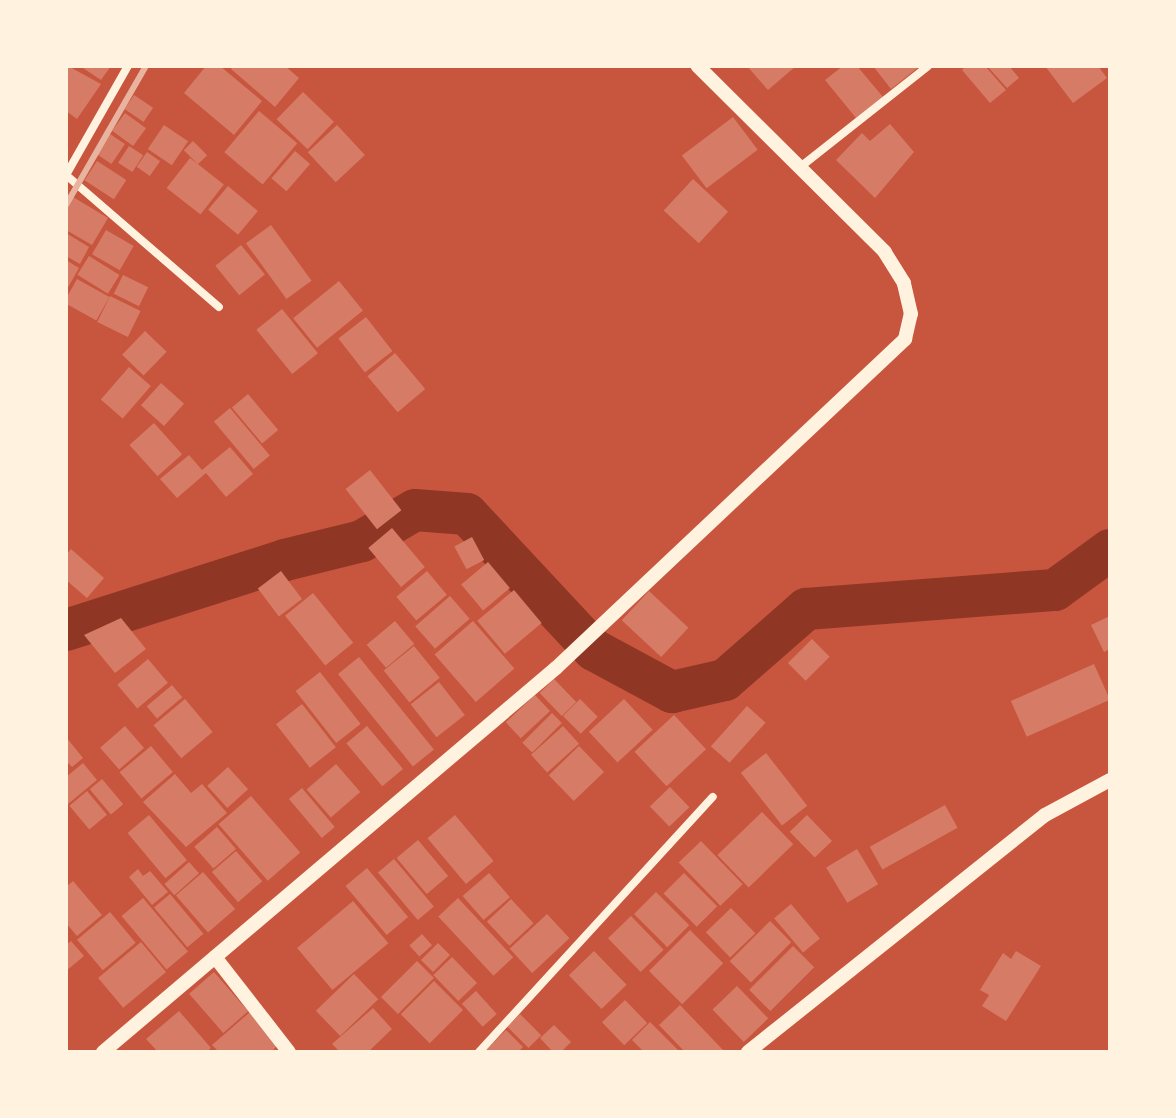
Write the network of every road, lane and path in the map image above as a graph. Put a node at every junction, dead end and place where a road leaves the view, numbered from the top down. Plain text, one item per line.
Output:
1 (128, 66) edge
2 (698, 66) edge
3 (928, 66) edge
4 (799, 168) junction
5 (66, 175) edge
6 (219, 307) dead end
7 (1110, 780) edge
8 (713, 797) dead end
9 (215, 957) junction
10 (103, 1052) edge
11 (289, 1052) edge
12 (479, 1052) edge
13 (748, 1052) edge

1 - 5 street
2 - 4 street
3 - 4 street
4 - 9 street
5 - 6 street
7 - 13 street
8 - 12 street
9 - 10 street
9 - 11 street

